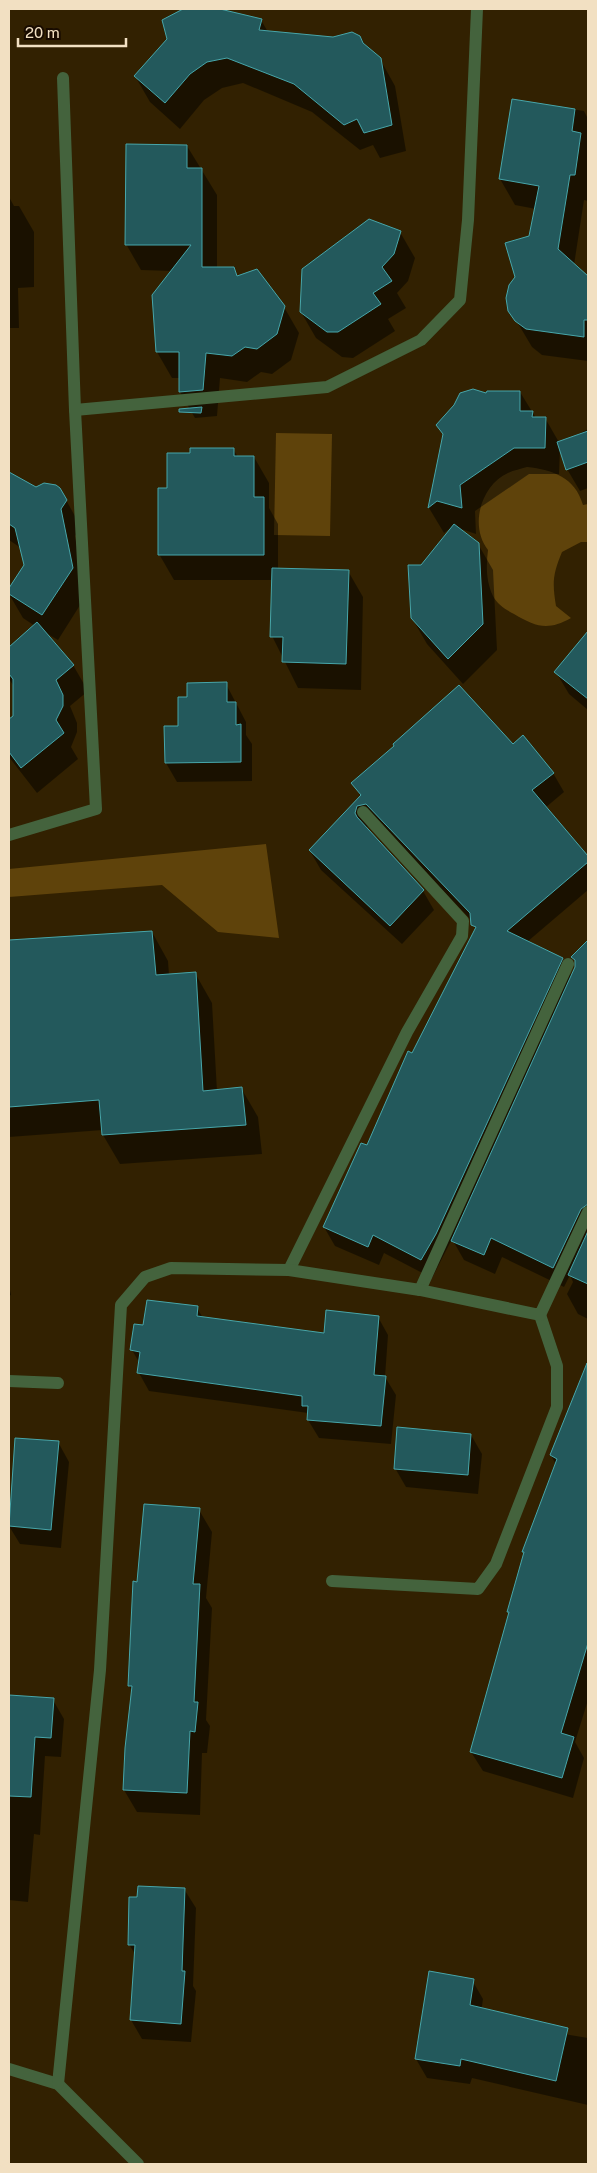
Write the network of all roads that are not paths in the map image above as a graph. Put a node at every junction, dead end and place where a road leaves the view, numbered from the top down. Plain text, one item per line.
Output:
1 (477, 9) edge
2 (63, 78) dead end
3 (75, 410) junction
4 (363, 812) dead end
5 (9, 835) edge
6 (568, 964) dead end
7 (588, 1212) edge
8 (288, 1270) junction
9 (420, 1290) junction
10 (540, 1315) junction
11 (9, 1381) edge
12 (58, 1383) dead end
13 (332, 1581) dead end
14 (9, 2069) edge
15 (58, 2084) junction
16 (138, 2164) edge

1 - 3 street
2 - 3 street
3 - 5 street
4 - 8 street
6 - 9 street
7 - 10 street
8 - 9 street
8 - 15 street
9 - 10 street
10 - 13 street
11 - 12 street
14 - 15 street
15 - 16 street

